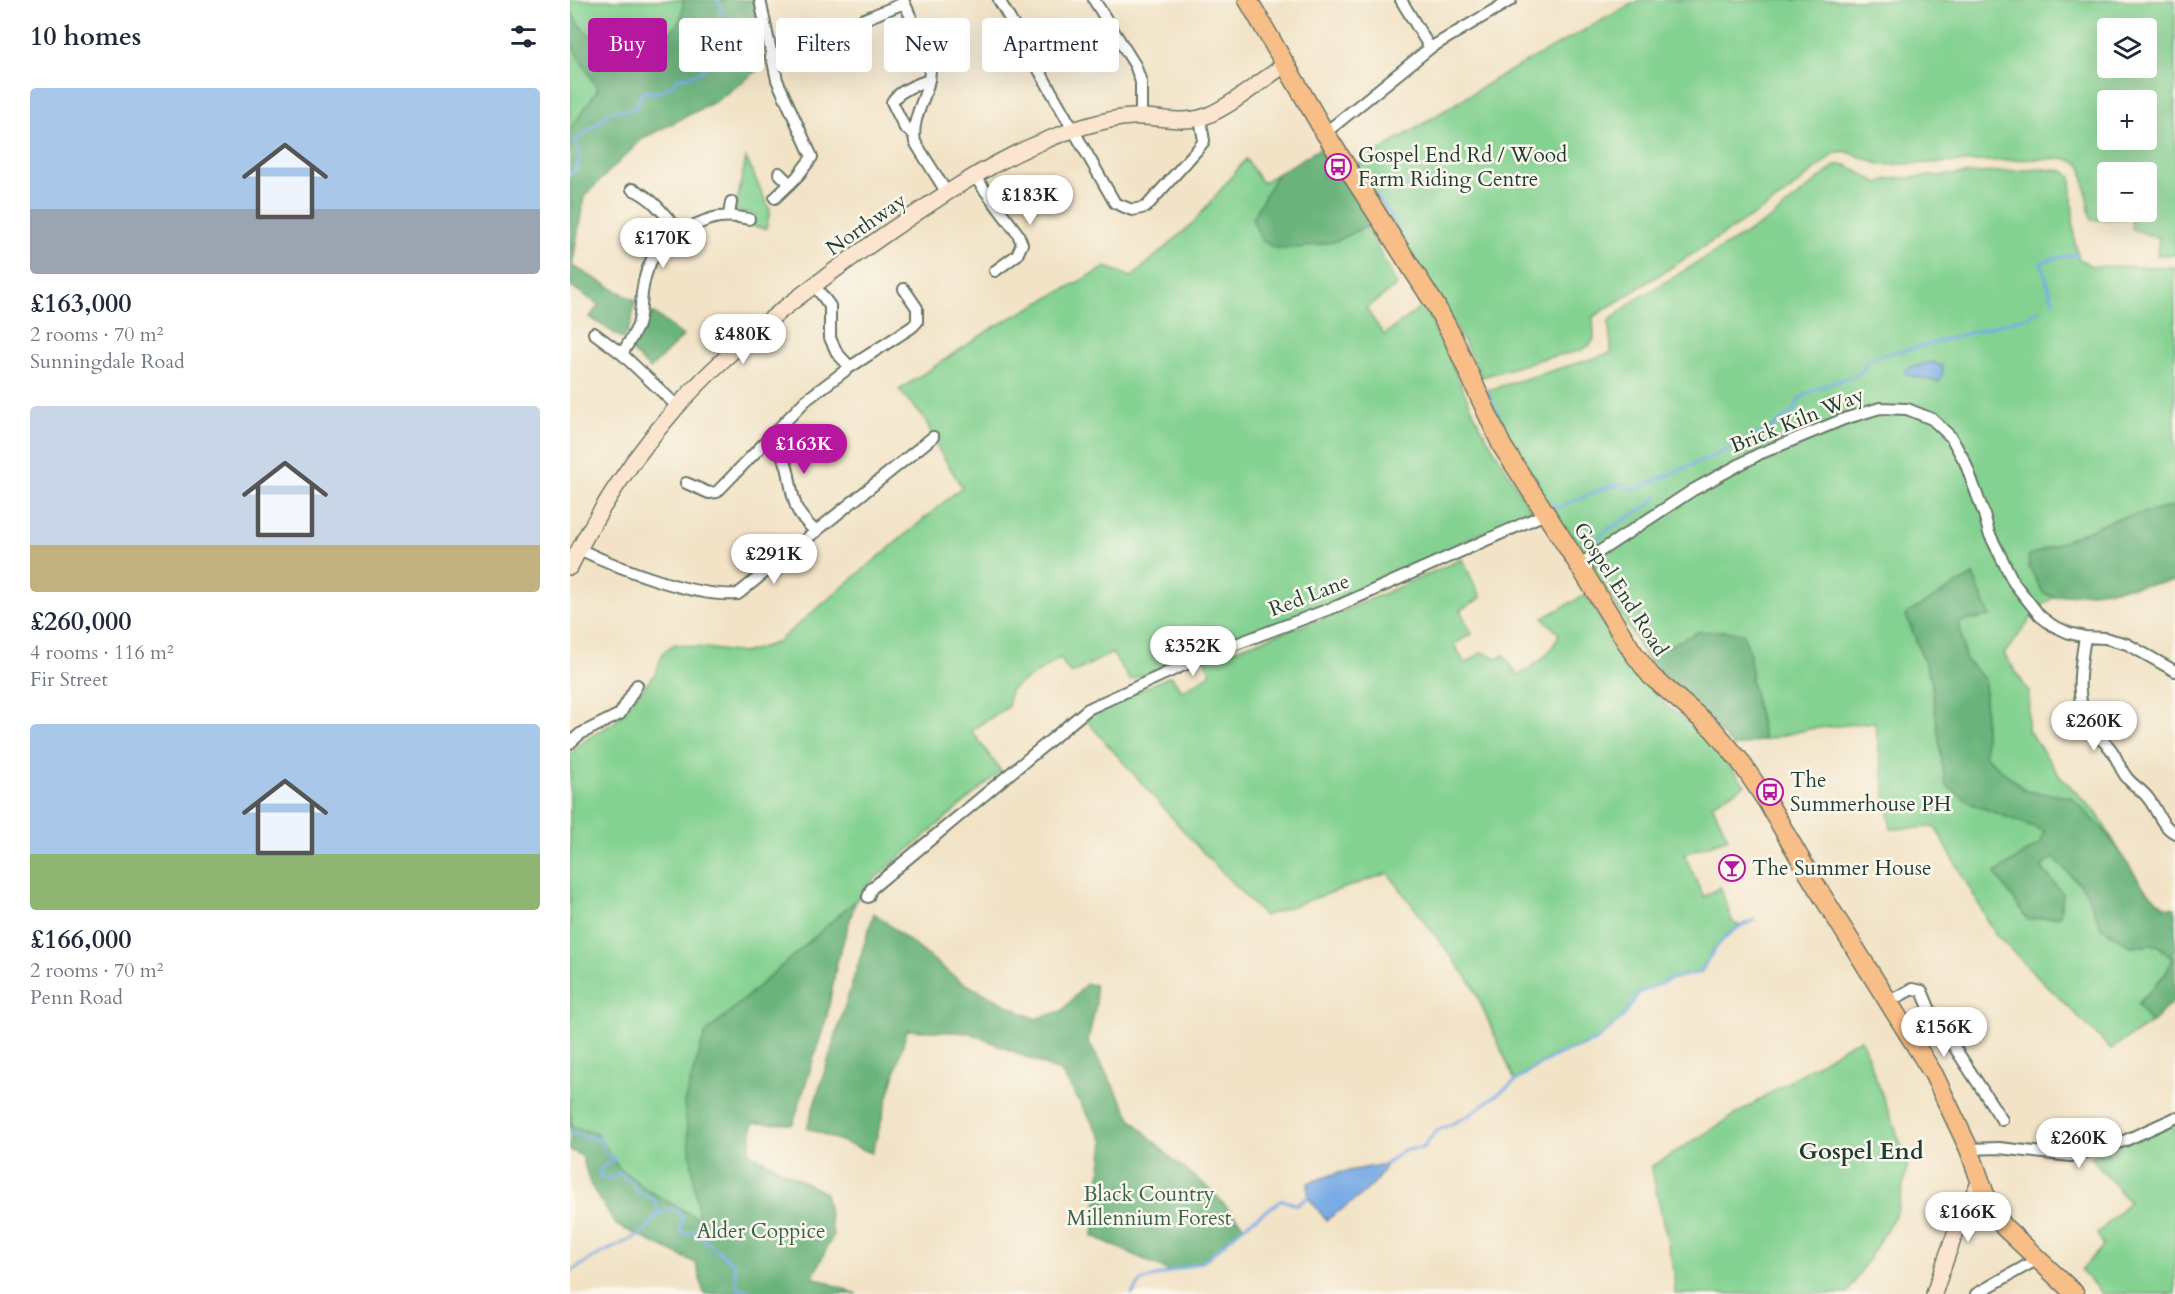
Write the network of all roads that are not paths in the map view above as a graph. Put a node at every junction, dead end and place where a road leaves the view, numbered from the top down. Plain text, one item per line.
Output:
1 (760, 0) edge
2 (999, 0) edge
3 (1094, 0) edge
4 (1248, 0) edge
5 (1401, 0) edge
6 (1507, 1) edge
7 (904, 2) edge
8 (1430, 48) junction
9 (771, 57) junction
10 (1285, 65) junction
11 (928, 80) junction
12 (1141, 117) junction
13 (1200, 118) junction
14 (1072, 131) junction
15 (1325, 133) junction
16 (914, 134) junction
17 (811, 159) junction
18 (820, 167) dead end
19 (779, 173) dead end
20 (975, 177) junction
21 (790, 184) junction
22 (632, 189) dead end
23 (946, 193) junction
24 (775, 198) dead end
25 (731, 202) dead end
26 (729, 215) junction
27 (749, 219) dead end
28 (680, 232) junction
29 (995, 271) dead end
30 (815, 286) junction
31 (904, 288) dead end
32 (594, 333) dead end
33 (622, 354) junction
34 (850, 368) junction
35 (677, 406) junction
36 (933, 437) dead end
37 (768, 438) junction
38 (686, 483) dead end
39 (1545, 514) junction
40 (816, 532) junction
41 (579, 549) junction
42 (1579, 565) junction
43 (570, 567) edge
44 (2085, 637) junction
45 (2175, 671) edge
46 (637, 685) dead end
47 (570, 743) edge
48 (2175, 833) edge
49 (868, 897) dead end
50 (1888, 1002) junction
51 (2175, 1118) edge
52 (2002, 1120) dead end
53 (1969, 1149) junction
54 (1980, 1182) junction
55 (2038, 1259) junction
56 (1934, 1294) edge
57 (1976, 1294) edge
58 (2075, 1294) edge

1 - 9 street
2 - 14 street
3 - 12 street
4 - 10 main road, Gospel End Road
5 - 8 street
6 - 8 street
7 - 9 street
7 - 11 street
8 - 15 street
9 - 17 street
10 - 13 street, Northway
10 - 15 main road, Gospel End Road
11 - 16 street
11 - 16 street
12 - 13 street, Northway
12 - 14 street, Northway
13 - 14 street
14 - 20 street, Northway
15 - 39 main road, Gospel End Road
16 - 23 street
17 - 18 street
17 - 21 street
19 - 21 street
20 - 23 street, Northway
20 - 29 street
21 - 24 street
22 - 28 street
23 - 30 street, Northway
25 - 26 street
26 - 27 street
26 - 28 street
28 - 33 street
30 - 34 street
30 - 35 street, Northway
31 - 34 street
32 - 33 street
33 - 35 street
34 - 37 street
35 - 41 street, Northway
36 - 40 street
37 - 38 street
37 - 40 street
39 - 42 main road, Gospel End Road
39 - 49 street, Red Lane
40 - 41 street
41 - 43 street, Northway
42 - 44 street, Brick Kiln Way
42 - 50 main road, Gospel End Road
44 - 45 street, Brick Kiln Way
44 - 48 street
46 - 47 street
50 - 52 street
50 - 53 main road, Gospel End Road
51 - 53 street
53 - 54 main road, Gospel End Road
54 - 55 main road, Gospel End Road
54 - 56 street
55 - 57 street
55 - 58 main road, Gospel End Road

